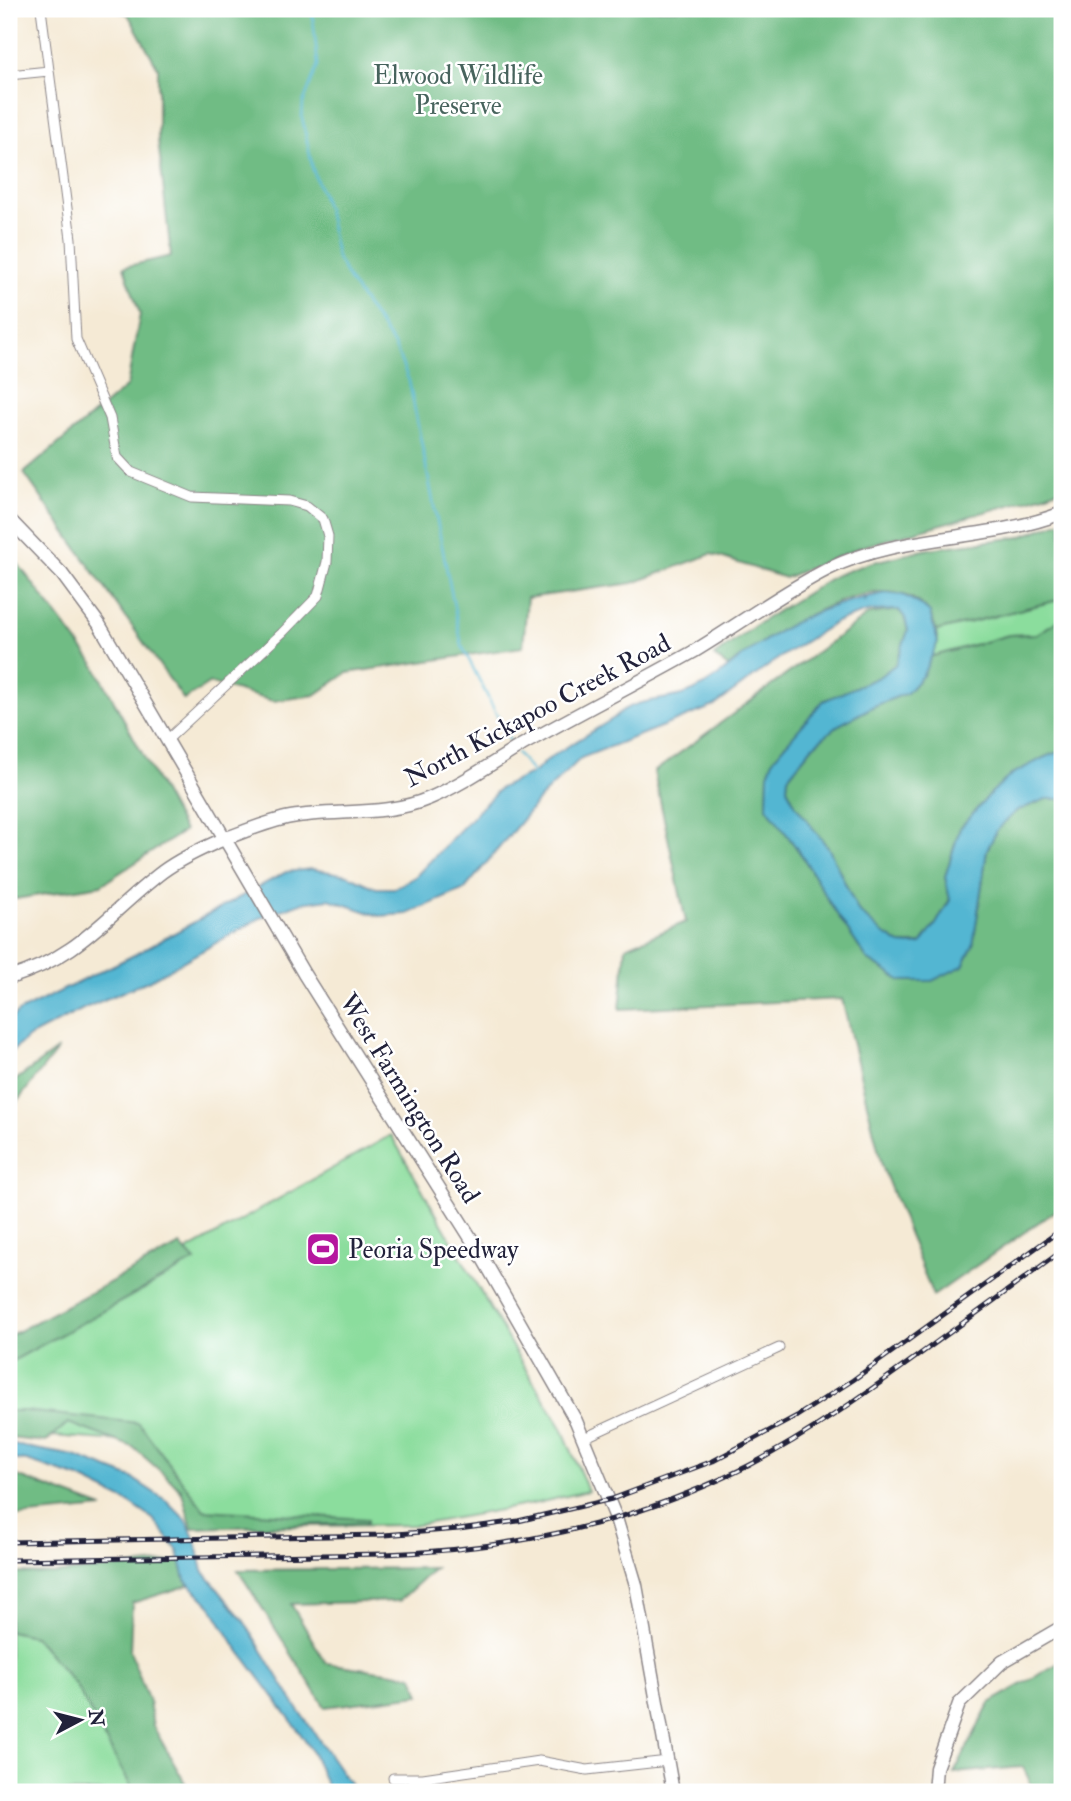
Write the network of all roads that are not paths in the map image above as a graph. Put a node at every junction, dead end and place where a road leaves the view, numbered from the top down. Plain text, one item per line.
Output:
1 (41, 9) edge
2 (49, 71) junction
3 (9, 75) edge
4 (1062, 513) edge
5 (9, 519) edge
6 (167, 740) junction
7 (225, 839) junction
8 (9, 978) edge
9 (779, 1348) dead end
10 (584, 1438) junction
11 (1062, 1627) edge
12 (668, 1761) junction
13 (394, 1778) dead end
14 (673, 1792) edge
15 (934, 1792) edge

1 - 2 street
2 - 3 street
2 - 6 street
4 - 7 main road, North Kickapoo Creek Road
5 - 6 main road, West Farmington Road
6 - 7 main road, West Farmington Road
7 - 8 main road, North Kickapoo Creek Road
7 - 10 main road, West Farmington Road
9 - 10 street
10 - 12 main road, West Farmington Road
11 - 15 main road
12 - 13 street
12 - 14 main road, West Farmington Road

